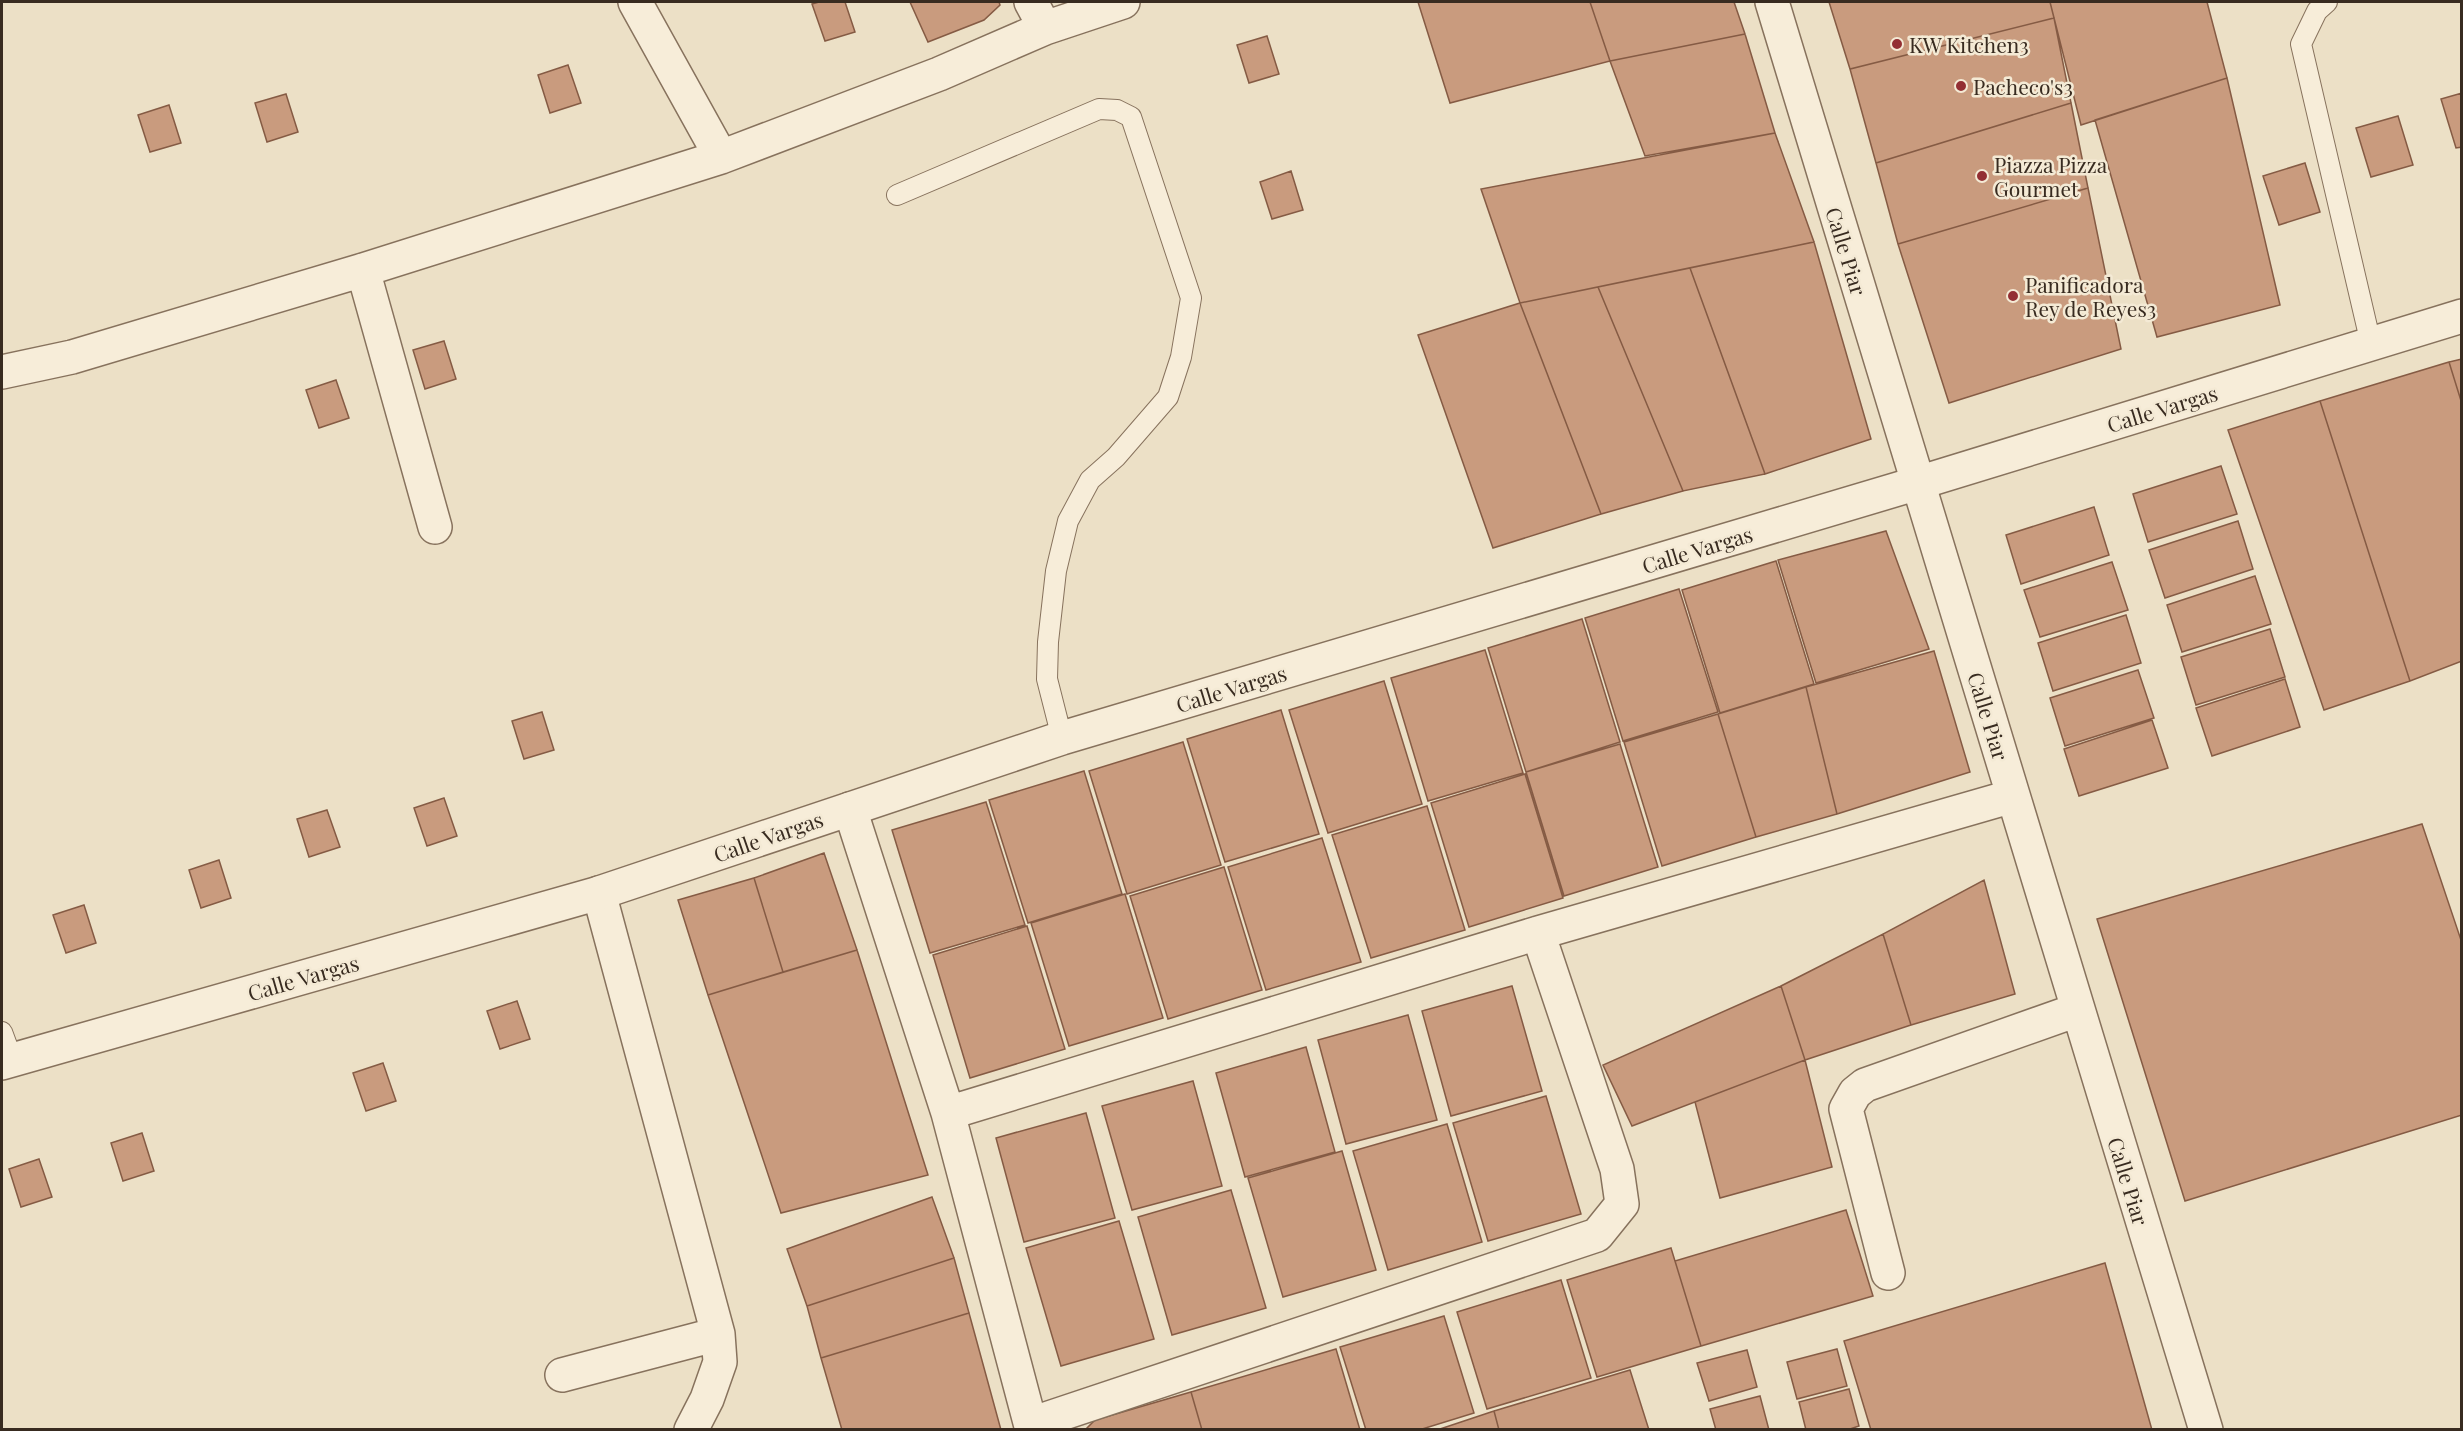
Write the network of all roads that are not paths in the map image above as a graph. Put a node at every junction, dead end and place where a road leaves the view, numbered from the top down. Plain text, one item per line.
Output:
1 (635, 2) edge
2 (1123, 2) edge
3 (1772, 2) edge
4 (2327, 2) edge
5 (1038, 15) edge
6 (721, 157) junction
7 (897, 195) dead end
8 (363, 270) junction
9 (2462, 316) edge
10 (2371, 344) junction
11 (2, 372) edge
12 (1918, 483) junction
13 (435, 527) dead end
14 (1062, 738) junction
15 (2013, 796) junction
16 (850, 809) junction
17 (599, 893) junction
18 (1538, 933) junction
19 (2077, 1010) junction
20 (5, 1052) edge
21 (948, 1113) junction
22 (1888, 1274) dead end
23 (718, 1334) junction
24 (562, 1375) dead end
25 (1032, 1427) edge
26 (691, 1430) edge
27 (2206, 1430) edge

1 - 6 street
2 - 5 street
3 - 12 street, Calle Piar
4 - 10 lane
5 - 6 street
6 - 8 street
7 - 14 lane
8 - 11 street
8 - 13 street
9 - 10 street, Calle Vargas
10 - 12 street, Calle Vargas
12 - 14 street, Calle Vargas
12 - 15 street, Calle Piar
14 - 16 street, Calle Vargas
15 - 18 street
15 - 19 street, Calle Piar
16 - 17 street, Calle Vargas
16 - 21 street
17 - 20 street, Calle Vargas
17 - 23 street
18 - 21 street
18 - 25 street
19 - 22 street
19 - 27 street, Calle Piar
21 - 25 street
23 - 24 street
23 - 26 street

